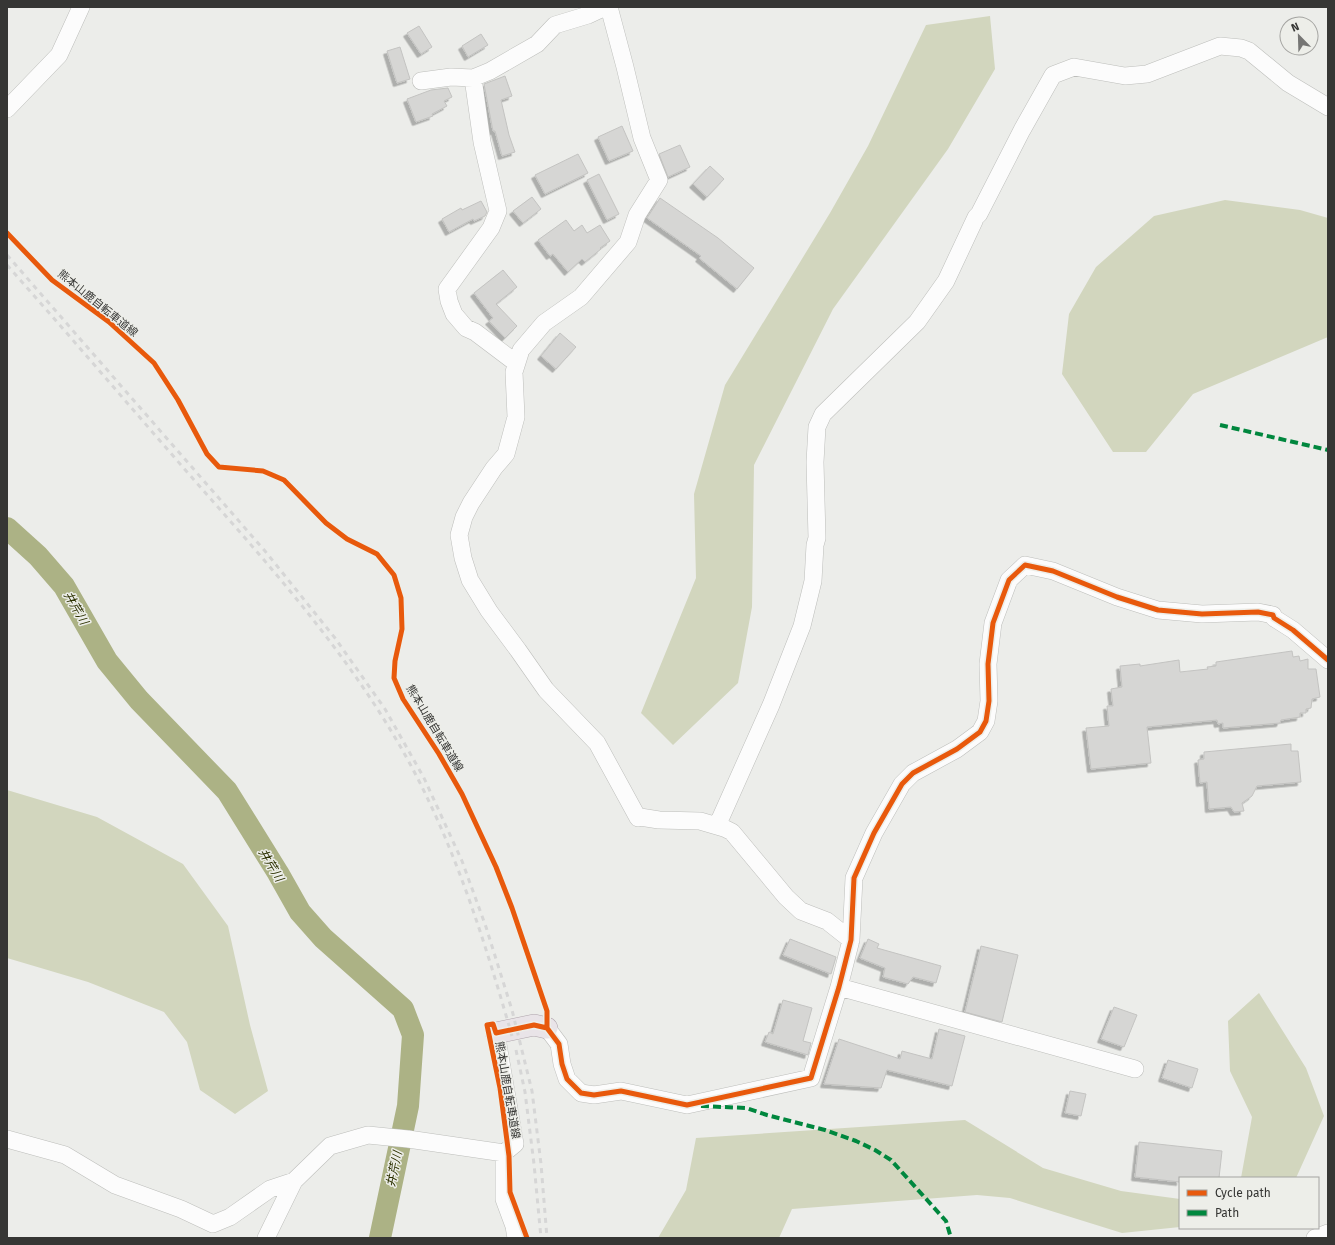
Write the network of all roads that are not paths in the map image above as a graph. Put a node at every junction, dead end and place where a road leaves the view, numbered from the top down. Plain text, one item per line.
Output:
1 (81, 7) edge
2 (605, 7) edge
3 (609, 7) edge
4 (473, 78) junction
5 (422, 81) dead end
6 (1328, 107) edge
7 (7, 110) edge
8 (516, 363) junction
9 (1328, 660) edge
10 (717, 826) junction
11 (851, 940) junction
12 (839, 987) junction
13 (547, 1028) joint
14 (496, 1033) joint
15 (1135, 1069) dead end
16 (7, 1139) edge
17 (504, 1153) junction
18 (294, 1181) junction
19 (1328, 1233) edge
20 (266, 1238) edge
21 (516, 1238) edge
22 (1315, 1238) edge

1 - 7 street
2 - 4 street
3 - 8 street
4 - 5 street
4 - 8 street
6 - 10 street
8 - 10 street
9 - 11 street
10 - 11 street
11 - 12 street
12 - 13 street
12 - 15 street
13 - 14 main road, 熊本山鹿自転車道線
14 - 17 street
16 - 18 street
17 - 18 street
17 - 21 street
18 - 20 street
19 - 22 street

